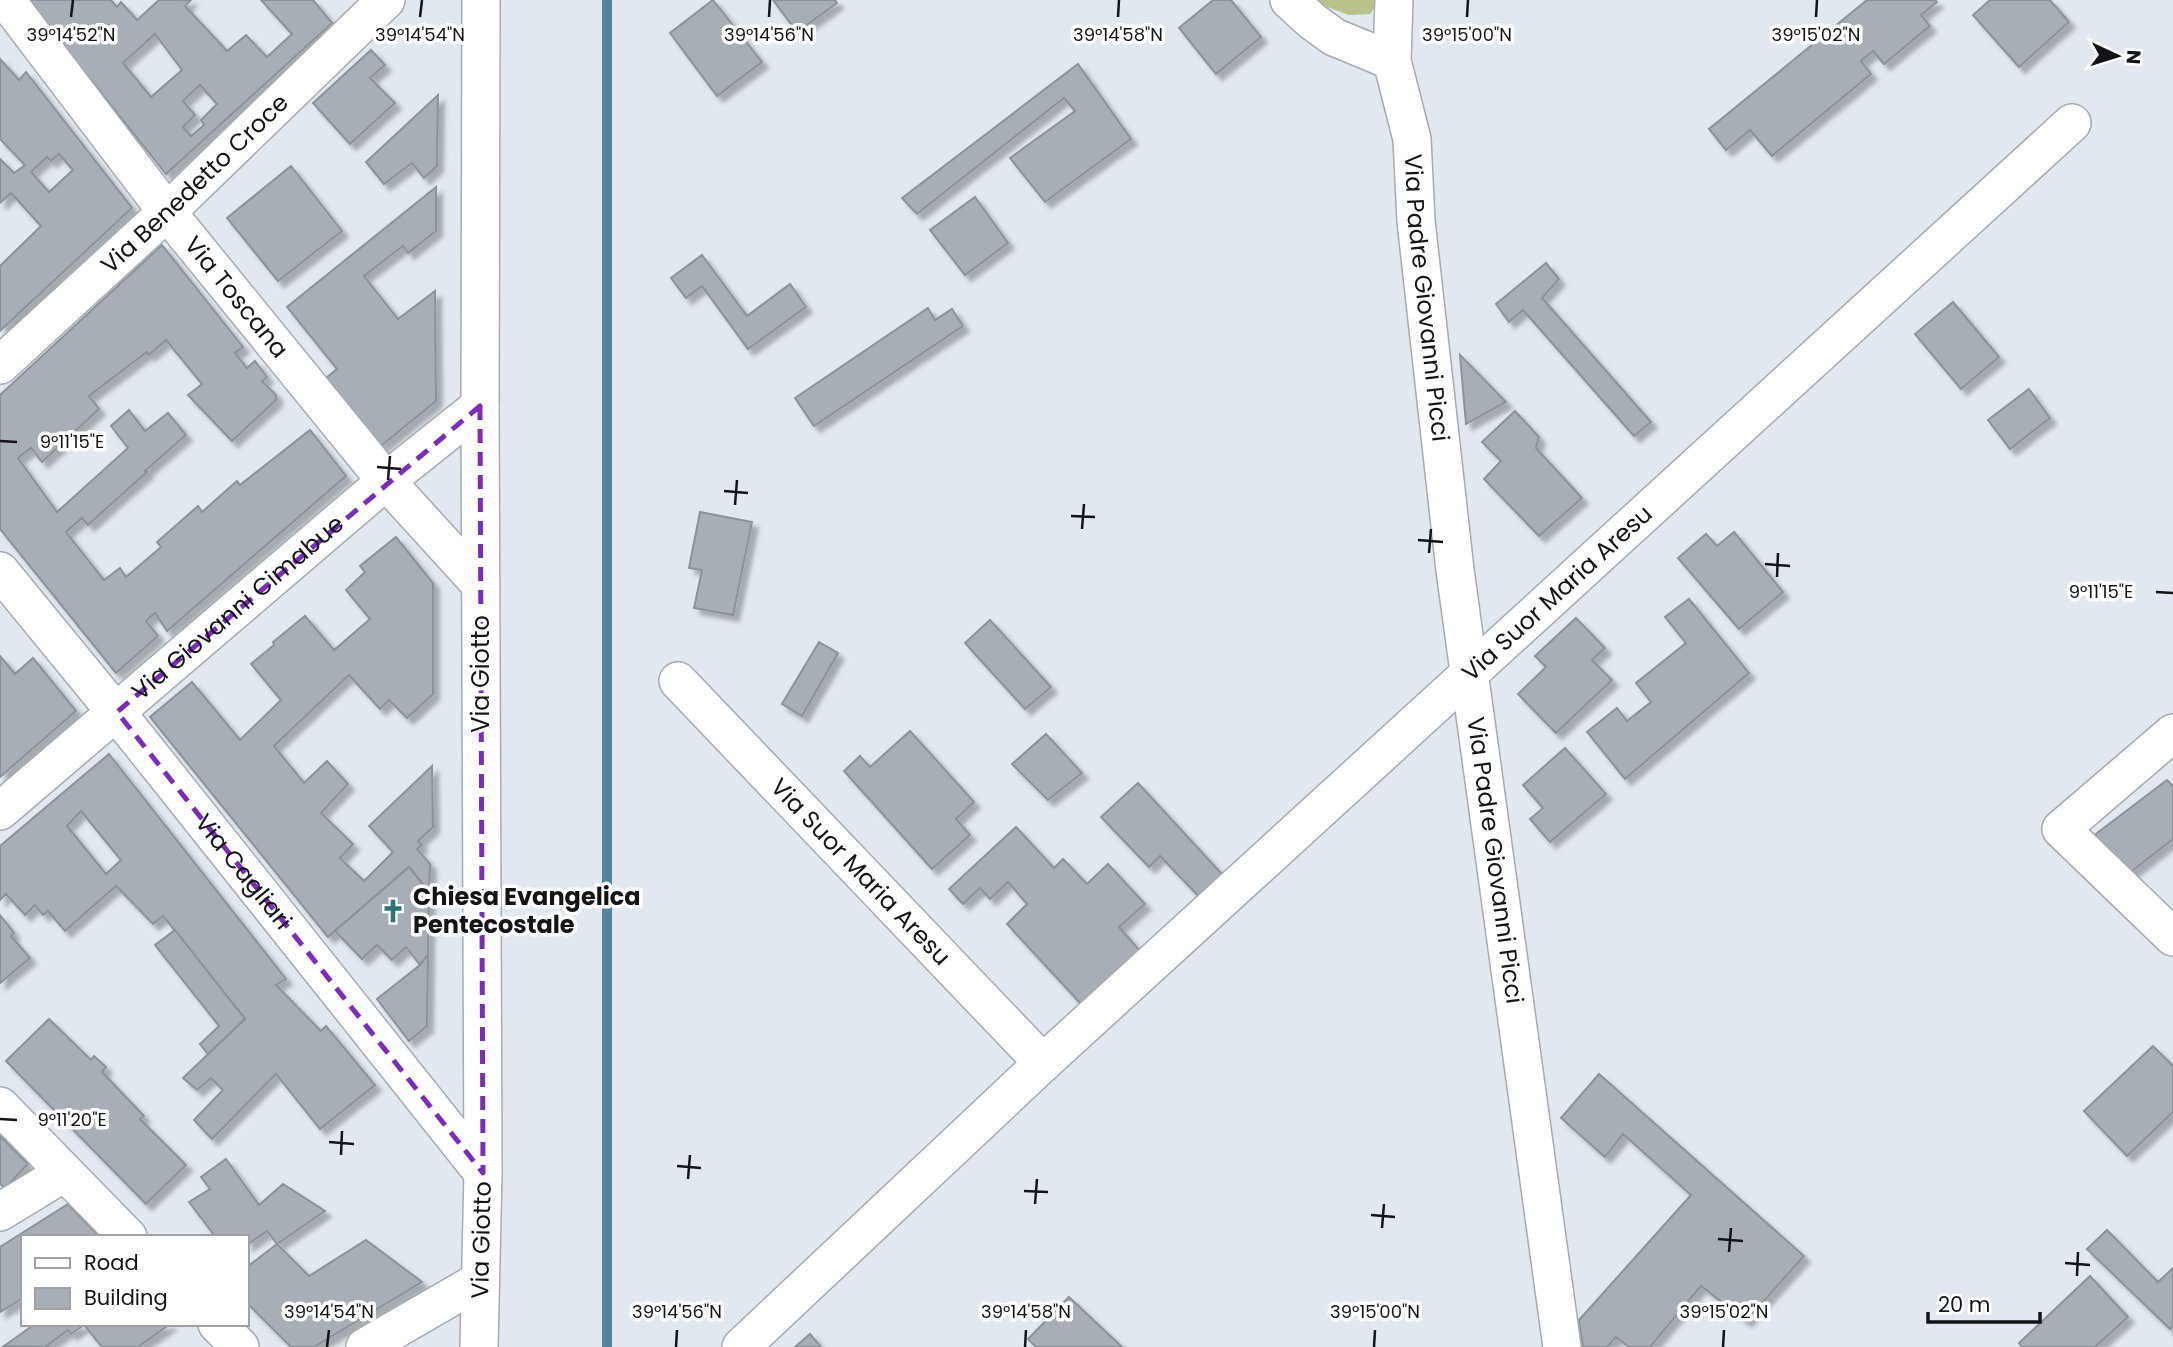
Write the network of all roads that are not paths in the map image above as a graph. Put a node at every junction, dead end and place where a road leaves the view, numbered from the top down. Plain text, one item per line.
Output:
1 (6, 0) edge
2 (386, 0) edge
3 (481, 0) edge
4 (1289, 0) edge
5 (1394, 0) edge
6 (1392, 61) junction
7 (2072, 123) dead end
8 (167, 212) junction
9 (0, 365) edge
10 (480, 405) junction
11 (386, 481) junction
12 (0, 571) edge
13 (480, 584) junction
14 (1470, 673) junction
15 (678, 681) dead end
16 (117, 712) junction
17 (2173, 733) edge
18 (0, 811) edge
19 (2173, 937) edge
20 (1043, 1063) junction
21 (0, 1106) edge
22 (64, 1173) junction
23 (483, 1173) junction
24 (0, 1212) edge
25 (126, 1235) edge
26 (479, 1282) junction
27 (219, 1326) edge
28 (240, 1347) edge
29 (365, 1347) edge
30 (479, 1347) edge
31 (741, 1347) edge
32 (1562, 1347) edge

1 - 8 street, Via Toscana
2 - 8 street, Via Benedetto Croce
3 - 10 street, Via Giotto
4 - 6 street
5 - 6 street, Via Padre Giovanni Picci
6 - 14 street, Via Padre Giovanni Picci
7 - 14 street, Via Suor Maria Aresu
8 - 9 street, Via Benedetto Croce
8 - 11 street, Via Toscana
10 - 11 street, Via Giovanni Cimabue
10 - 13 street, Via Giotto
11 - 13 street, Via Toscana
11 - 16 street, Via Giovanni Cimabue
12 - 16 street, Via Cagliari
13 - 23 street, Via Giotto
14 - 20 street, Via Suor Maria Aresu
14 - 32 street, Via Padre Giovanni Picci
15 - 20 street, Via Suor Maria Aresu
16 - 18 street, Via Giovanni Cimabue
16 - 23 street, Via Cagliari
17 - 19 street
20 - 31 street, Via Suor Maria Aresu
21 - 22 street
22 - 24 street
22 - 25 street
23 - 26 street, Via Giotto
26 - 29 street
26 - 30 street, Via Giotto
27 - 28 street

